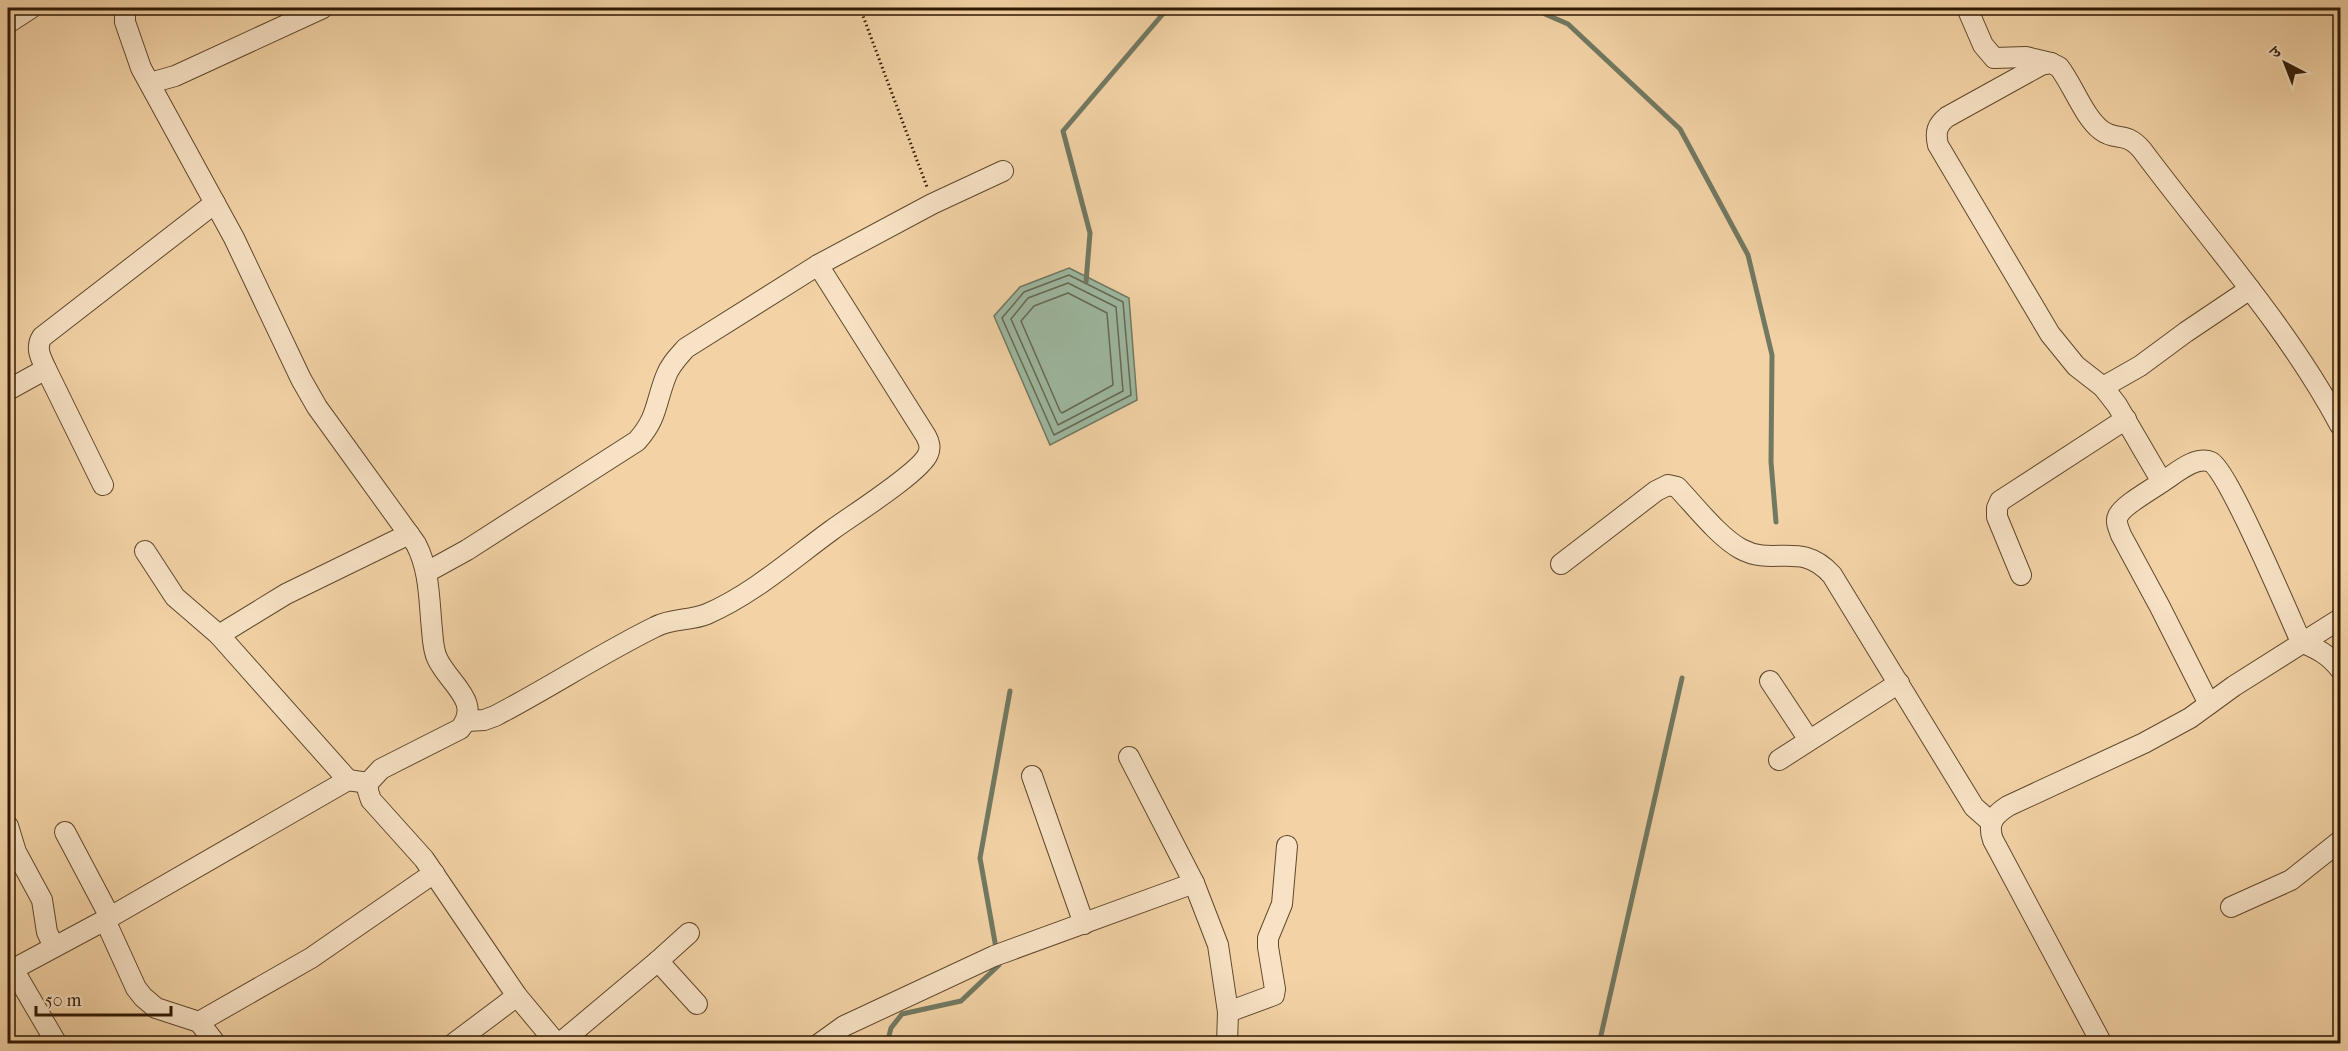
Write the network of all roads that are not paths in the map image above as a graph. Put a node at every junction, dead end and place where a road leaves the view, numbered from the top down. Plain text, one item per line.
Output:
1 (31, 8) edge
2 (125, 8) edge
3 (323, 8) edge
4 (1967, 8) edge
5 (8, 23) edge
6 (2051, 63) junction
7 (150, 83) junction
8 (1003, 171) dead end
9 (215, 203) junction
10 (818, 265) junction
11 (2250, 289) junction
12 (46, 369) junction
13 (2103, 387) junction
14 (8, 390) edge
15 (2126, 419) junction
16 (2340, 425) edge
17 (2162, 483) junction
18 (103, 485) dead end
19 (409, 534) junction
20 (145, 551) dead end
21 (1561, 564) dead end
22 (427, 572) junction
23 (2021, 575) dead end
24 (2340, 619) edge
25 (219, 635) junction
26 (2301, 642) junction
27 (2340, 669) edge
28 (1770, 681) dead end
29 (1899, 683) junction
30 (2209, 704) junction
31 (467, 721) junction
32 (1809, 740) junction
33 (1129, 757) dead end
34 (1779, 760) dead end
35 (1032, 776) dead end
36 (348, 780) junction
37 (368, 783) junction
38 (1991, 822) junction
39 (8, 826) edge
40 (65, 832) dead end
41 (2340, 841) edge
42 (1287, 846) dead end
43 (434, 873) junction
44 (1194, 883) junction
45 (2231, 908) dead end
46 (107, 918) junction
47 (1084, 924) junction
48 (689, 933) dead end
49 (54, 947) junction
50 (658, 961) junction
51 (10, 970) edge
52 (517, 996) junction
53 (697, 1004) dead end
54 (1228, 1012) junction
55 (199, 1022) junction
56 (57, 1044) edge
57 (216, 1044) edge
58 (453, 1044) edge
59 (558, 1044) edge
60 (819, 1044) edge
61 (1227, 1044) edge
62 (2103, 1044) edge

1 - 5 street
2 - 7 street
3 - 7 street
4 - 6 street
6 - 11 street
6 - 13 street
7 - 9 street
8 - 10 street
9 - 12 street
9 - 19 street
10 - 22 street
10 - 31 street
11 - 13 street
11 - 16 street
12 - 14 street
12 - 18 street
13 - 15 street
15 - 17 street
15 - 23 street
17 - 26 street
17 - 30 street
19 - 22 street
19 - 25 street
20 - 25 street
21 - 29 street
22 - 31 street
24 - 26 street
25 - 36 street
26 - 27 street
26 - 30 street
28 - 32 street
29 - 32 street
29 - 38 street
30 - 38 street
31 - 37 street
32 - 34 street
33 - 44 street
35 - 47 street
36 - 37 street
36 - 46 street
37 - 43 street
38 - 62 street
39 - 49 street
40 - 46 street
41 - 45 street
42 - 54 street
43 - 52 street
43 - 55 street
44 - 47 street
44 - 54 street
46 - 49 street
46 - 55 street
47 - 60 street
48 - 50 street
49 - 51 street
50 - 53 street
50 - 59 street
51 - 56 street
52 - 58 street
52 - 59 street
54 - 61 street
55 - 57 street

